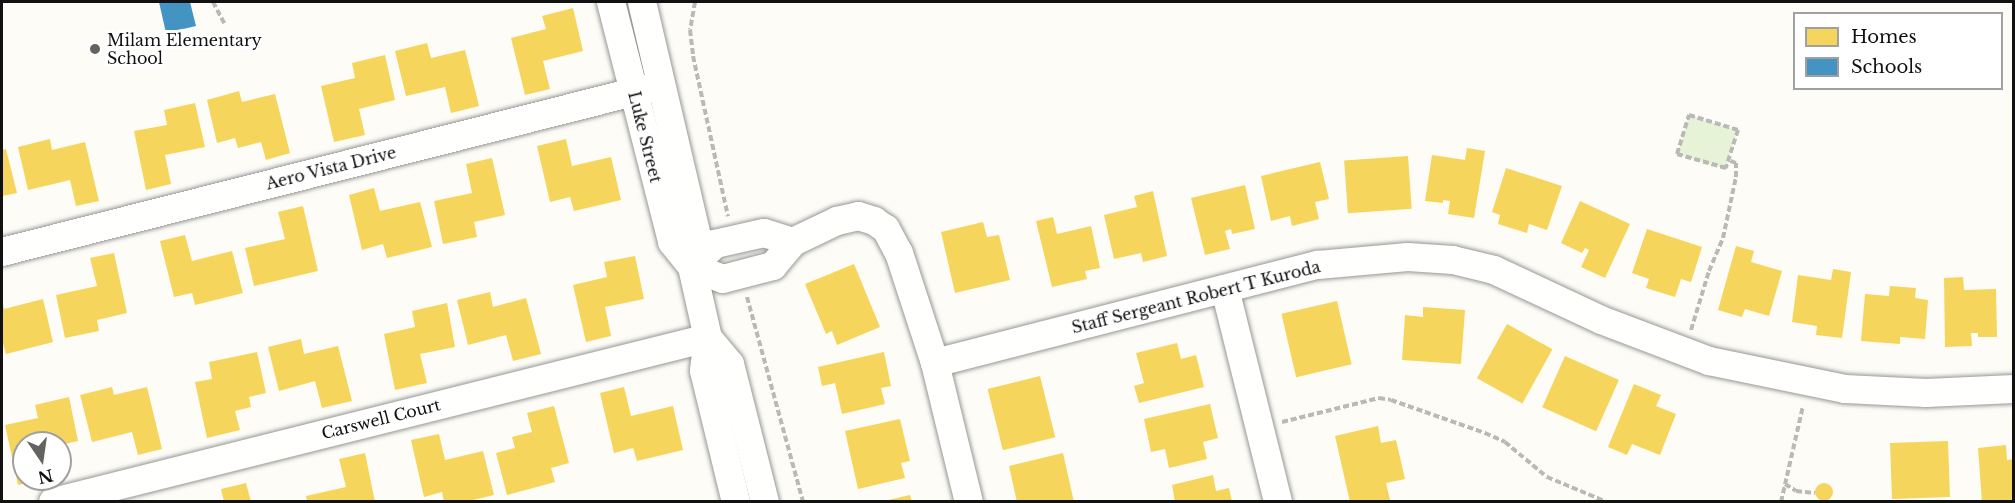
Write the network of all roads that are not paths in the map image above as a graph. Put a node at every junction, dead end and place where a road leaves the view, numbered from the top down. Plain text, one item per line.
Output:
1 (611, 2) edge
2 (642, 2) edge
3 (661, 85) junction
4 (634, 92) junction
5 (2, 252) edge
6 (692, 267) junction
7 (1225, 289) junction
8 (708, 338) junction
9 (935, 363) junction
10 (2013, 389) edge
11 (53, 501) edge
12 (736, 501) edge
13 (765, 501) edge
14 (969, 501) edge
15 (1278, 501) edge

1 - 4 street, Luke Street
2 - 3 street, Luke Street
3 - 4 street, Aero Vista Drive
3 - 6 street, Luke Street
4 - 5 street, Aero Vista Drive
4 - 6 street, Luke Street
6 - 8 street, Luke Street
6 - 9 street
7 - 9 street, Staff Sergeant Robert T Kuroda
7 - 10 street, Staff Sergeant Robert T Kuroda
7 - 15 street
8 - 11 street, Carswell Court
8 - 12 street, Luke Street
8 - 13 street, Luke Street
9 - 14 street

